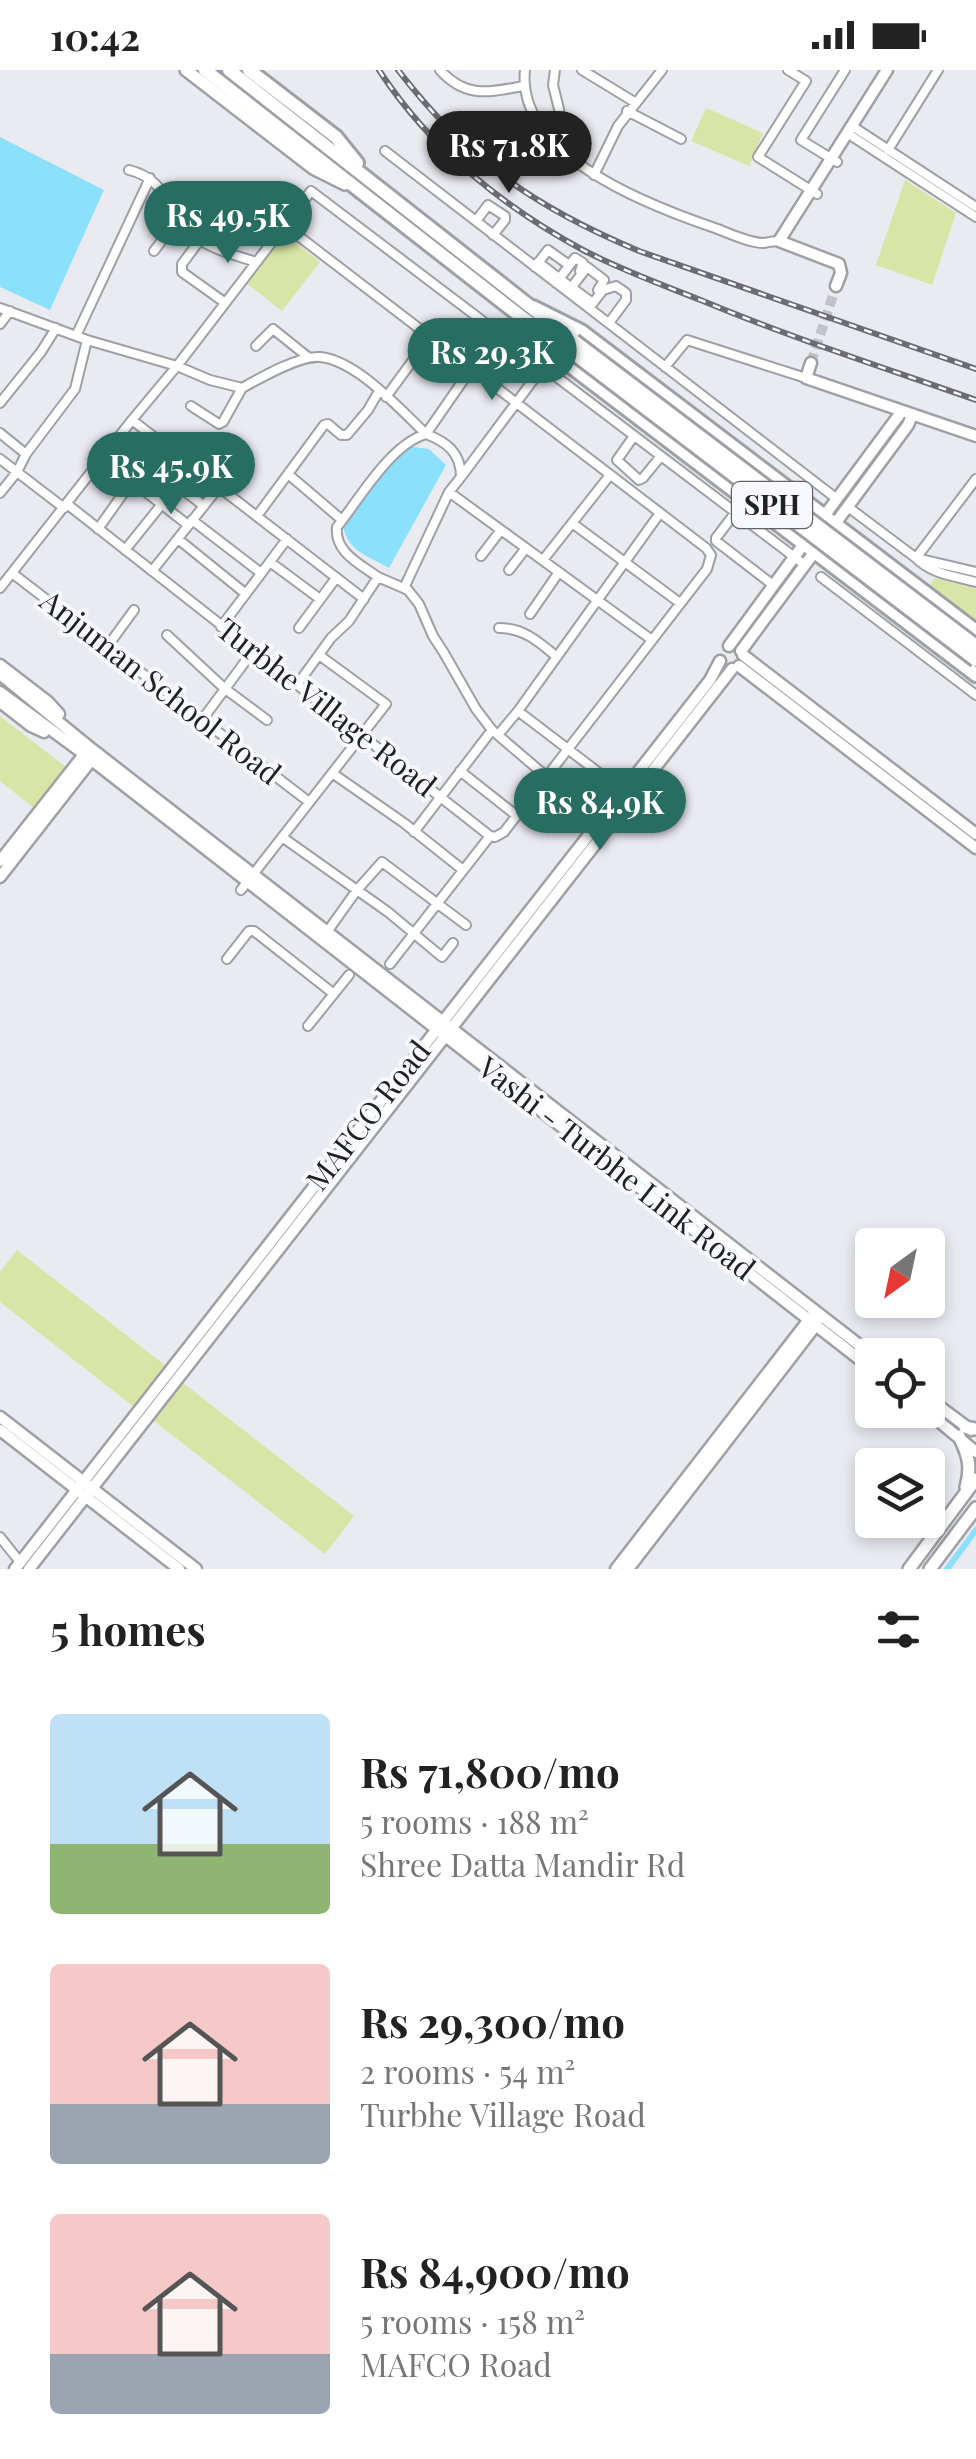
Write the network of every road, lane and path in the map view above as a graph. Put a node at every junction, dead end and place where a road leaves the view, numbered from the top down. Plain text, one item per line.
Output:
1 (186, 70) edge
2 (205, 70) edge
3 (218, 70) edge
4 (229, 70) edge
5 (249, 70) edge
6 (440, 70) edge
7 (526, 70) edge
8 (555, 70) edge
9 (582, 70) edge
10 (662, 70) edge
11 (788, 70) edge
12 (845, 70) edge
13 (887, 70) edge
14 (895, 70) edge
15 (938, 70) edge
16 (594, 72) edge
17 (524, 86) junction
18 (636, 103) junction
19 (558, 109) dead end
20 (627, 111) junction
21 (852, 132) junction
22 (681, 139) dead end
23 (888, 150) junction
24 (384, 151) dead end
25 (834, 161) junction
26 (351, 164) junction
27 (129, 170) dead end
28 (594, 175) junction
29 (150, 178) junction
30 (372, 180) junction
31 (362, 192) junction
32 (814, 192) junction
33 (976, 208) edge
34 (180, 216) junction
35 (976, 217) edge
36 (476, 221) junction
37 (284, 225) junction
38 (493, 235) junction
39 (200, 240) junction
40 (782, 243) junction
41 (154, 251) dead end
42 (256, 262) junction
43 (537, 265) junction
44 (570, 265) junction
45 (558, 280) junction
46 (836, 286) dead end
47 (569, 289) junction
48 (224, 302) junction
49 (588, 305) junction
50 (533, 307) junction
51 (0, 308) edge
52 (10, 311) junction
53 (0, 324) edge
54 (609, 324) junction
55 (56, 328) junction
56 (76, 336) junction
57 (430, 337) junction
58 (86, 340) junction
59 (256, 346) dead end
60 (565, 347) junction
61 (308, 358) junction
62 (811, 363) tunnel mouth
63 (178, 366) junction
64 (543, 367) junction
65 (666, 367) junction
66 (471, 368) junction
67 (806, 378) junction
68 (242, 388) junction
69 (383, 394) junction
70 (516, 403) junction
71 (0, 404) edge
72 (192, 406) dead end
73 (907, 413) junction
74 (132, 420) junction
75 (0, 433) edge
76 (150, 434) junction
77 (426, 434) junction
78 (634, 436) junction
79 (976, 436) edge
80 (26, 454) junction
81 (661, 456) junction
82 (102, 458) junction
83 (0, 459) edge
84 (17, 472) junction
85 (288, 474) junction
86 (610, 475) junction
87 (461, 478) junction
88 (976, 479) edge
89 (132, 481) junction
90 (219, 487) junction
91 (1, 491) edge
92 (449, 492) junction
93 (837, 498) junction
94 (162, 504) junction
95 (65, 506) junction
96 (204, 506) junction
97 (848, 506) junction
98 (736, 512) junction
99 (660, 514) junction
100 (257, 516) junction
101 (342, 520) junction
102 (830, 520) junction
103 (190, 522) junction
104 (572, 523) junction
105 (98, 529) junction
106 (501, 530) junction
107 (178, 539) junction
108 (287, 540) junction
109 (526, 548) junction
110 (809, 548) junction
111 (126, 550) junction
112 (480, 556) dead end
113 (794, 557) junction
114 (879, 557) junction
115 (916, 558) junction
116 (543, 560) junction
117 (625, 561) junction
118 (270, 562) junction
119 (805, 565) junction
120 (509, 570) dead end
121 (152, 572) junction
122 (559, 572) junction
123 (976, 572) edge
124 (12, 574) junction
125 (261, 574) junction
126 (378, 577) junction
127 (821, 577) dead end
128 (336, 578) junction
129 (976, 582) edge
130 (858, 585) junction
131 (773, 586) junction
132 (0, 588) edge
133 (404, 588) junction
134 (246, 594) junction
135 (364, 599) junction
136 (320, 600) junction
137 (597, 600) junction
138 (680, 603) junction
139 (134, 610) dead end
140 (530, 614) dead end
141 (222, 626) junction
142 (300, 628) dead end
143 (499, 628) dead end
144 (976, 631) edge
145 (167, 635) dead end
146 (652, 640) junction
147 (729, 646) junction
148 (976, 646) edge
149 (107, 647) junction
150 (253, 651) junction
151 (318, 654) junction
152 (558, 656) junction
153 (720, 660) junction
154 (739, 660) junction
155 (976, 660) edge
156 (0, 664) edge
157 (0, 674) edge
158 (976, 675) edge
159 (296, 685) junction
160 (224, 688) junction
161 (0, 692) edge
162 (976, 694) edge
163 (0, 702) edge
164 (518, 711) junction
165 (202, 720) junction
166 (267, 720) dead end
167 (492, 730) junction
168 (361, 736) junction
169 (87, 750) junction
170 (568, 750) junction
171 (460, 771) junction
172 (332, 773) junction
173 (547, 777) junction
174 (630, 791) junction
175 (440, 797) junction
176 (309, 802) junction
177 (517, 816) junction
178 (414, 832) junction
179 (976, 834) edge
180 (490, 836) junction
181 (282, 837) junction
182 (976, 848) edge
183 (0, 861) edge
184 (463, 870) junction
185 (0, 876) edge
186 (247, 882) junction
187 (357, 890) junction
188 (438, 904) junction
189 (466, 926) dead end
190 (327, 932) junction
191 (414, 933) junction
192 (453, 943) dead end
193 (226, 959) dead end
194 (390, 964) dead end
195 (349, 975) dead end
196 (334, 994) junction
197 (308, 1026) dead end
198 (444, 1029) junction
199 (814, 1319) junction
200 (855, 1344) edge
201 (855, 1354) edge
202 (945, 1412) edge
203 (0, 1417) edge
204 (945, 1420) edge
205 (0, 1430) edge
206 (969, 1431) edge
207 (976, 1452) edge
208 (976, 1479) edge
209 (79, 1485) junction
210 (90, 1493) junction
211 (964, 1496) junction
212 (976, 1508) edge
213 (0, 1537) edge
214 (22, 1567) edge
215 (179, 1569) edge
216 (196, 1569) edge
217 (616, 1569) edge
218 (628, 1569) edge
219 (909, 1569) edge
220 (930, 1569) edge

1 - 31 main road
2 - 31 highway, SPH
3 - 26 highway
4 - 26 highway, SPH
5 - 30 highway
6 - 17 street
7 - 17 street
8 - 19 street
9 - 16 street
10 - 18 street
11 - 32 street
12 - 25 street
13 - 21 main road
14 - 21 main road
15 - 23 street
16 - 18 street
17 - 28 street
18 - 20 street
20 - 22 street
20 - 28 street
21 - 23 street
21 - 25 main road
21 - 35 street
23 - 33 street
24 - 36 street
25 - 32 main road
26 - 30 highway, SPH
27 - 29 street
28 - 40 street
29 - 34 street
29 - 56 street
30 - 50 highway, SPH
31 - 60 highway, SPH
32 - 40 main road
34 - 39 street
34 - 41 street
36 - 38 street
36 - 38 street
37 - 42 street
37 - 57 street
37 - 64 street
38 - 43 street
39 - 42 street
39 - 48 street
40 - 46 main road
42 - 48 street
43 - 44 street
43 - 45 street
44 - 45 street
44 - 47 street
45 - 47 street
47 - 49 street
47 - 49 street
48 - 63 street
49 - 54 street
49 - 54 street
50 - 60 highway, SPH
50 - 102 highway
51 - 52 street
52 - 53 street
52 - 55 street
54 - 65 street
55 - 56 street
55 - 71 street
56 - 58 street
57 - 66 street
57 - 69 street
58 - 63 street
58 - 80 street
59 - 61 street
60 - 64 street
60 - 110 highway
60 - 148 highway, SPH, bridge
60 - 155 highway, SPH, bridge
61 - 68 street
61 - 69 street
62 - 67 main road
63 - 68 street
63 - 74 street
64 - 70 street
64 - 78 street
65 - 67 street
65 - 93 street
66 - 70 street
66 - 77 street
67 - 73 main road
68 - 72 street
69 - 77 street
69 - 85 street
70 - 86 street
70 - 87 street
73 - 79 main road
73 - 93 main road, MAFCO Road
73 - 97 main road, MAFCO Road
74 - 76 street
74 - 82 street
75 - 80 street
76 - 90 street
76 - 96 street
77 - 87 street
77 - 101 street
78 - 81 street
78 - 81 street
80 - 84 street
81 - 98 street
82 - 89 street
82 - 95 street
83 - 84 street, Turbhe Village Road
84 - 91 street
84 - 95 street, Turbhe Village Road
85 - 100 street
85 - 101 street
86 - 99 street
86 - 104 street
87 - 92 street
88 - 115 street
89 - 94 street
89 - 105 street
90 - 96 street
90 - 100 street
92 - 106 street
92 - 133 street
93 - 102 main road, MAFCO Road
94 - 103 street
94 - 111 street
95 - 105 street, Turbhe Village Road
95 - 124 street
96 - 103 street
97 - 102 main road, MAFCO Road
97 - 115 street
98 - 113 street
98 - 131 street
99 - 117 street
99 - 138 street
100 - 108 street
101 - 126 street
102 - 110 main road, MAFCO Road
102 - 114 highway
103 - 107 street
103 - 125 street
104 - 116 street
104 - 117 street
105 - 111 street, Turbhe Village Road
106 - 109 street
106 - 112 street
107 - 121 street
107 - 134 street
108 - 118 street
108 - 128 street
109 - 116 street
109 - 120 street
110 - 113 main road, MAFCO Road
110 - 119 main road, MAFCO Road
110 - 130 highway
111 - 121 street, Turbhe Village Road
113 - 119 street
113 - 131 main road, MAFCO Road
114 - 130 highway
114 - 144 highway
115 - 123 street
115 - 129 street
116 - 122 street
117 - 137 street
117 - 138 street
118 - 125 street
118 - 136 street
119 - 154 main road, MAFCO Road
121 - 141 street, Turbhe Village Road
122 - 137 street
122 - 140 street
124 - 132 street
124 - 149 street, Anjuman School Road
125 - 134 street
126 - 133 street
126 - 135 street
127 - 162 street
128 - 135 street
128 - 136 street
130 - 158 highway
131 - 147 main road, MAFCO Road
133 - 167 street
134 - 141 street
135 - 151 street
136 - 142 street
137 - 146 street
137 - 152 street
138 - 146 street
139 - 149 street
141 - 150 street, Turbhe Village Road
143 - 152 street
145 - 160 street
146 - 170 street
147 - 153 main road
147 - 154 main road
149 - 165 street, Anjuman School Road
150 - 159 street, Turbhe Village Road
150 - 160 street
151 - 159 street
151 - 168 street
152 - 164 street
153 - 154 main road
153 - 174 main road, MAFCO Road
154 - 174 main road, MAFCO Road
154 - 179 main road
154 - 182 main road
156 - 169 main road
157 - 169 main road
159 - 168 street, Turbhe Village Road
160 - 165 street
160 - 166 street
161 - 169 main road
163 - 169 main road
164 - 167 street
164 - 170 street
165 - 176 street, Anjuman School Road
167 - 171 street
167 - 173 street
168 - 172 street
168 - 175 street, Turbhe Village Road
169 - 183 main road
169 - 185 main road
169 - 186 main road, Vashi - Turbhe Link Road
170 - 173 street
170 - 174 street
171 - 175 street
171 - 177 street
172 - 176 street
172 - 178 street
173 - 177 street
174 - 198 main road, MAFCO Road
175 - 178 street
175 - 180 street, Turbhe Village Road
176 - 181 street
177 - 180 street
178 - 184 street
180 - 184 street
181 - 186 street
181 - 187 street
184 - 188 street
186 - 190 main road, Vashi - Turbhe Link Road
186 - 198 main road, Vashi - Turbhe Link Road
187 - 188 street
187 - 190 street
187 - 191 street
188 - 189 street
188 - 191 street
190 - 198 main road, Vashi - Turbhe Link Road
191 - 192 street
191 - 194 street
193 - 196 street
195 - 196 street
196 - 197 street
198 - 199 main road, Vashi - Turbhe Link Road
198 - 209 main road, MAFCO Road
198 - 210 main road, MAFCO Road
199 - 200 main road, Vashi - Turbhe Link Road
199 - 201 main road, Vashi - Turbhe Link Road
199 - 217 main road
199 - 218 main road
202 - 206 main road
203 - 209 main road
204 - 206 main road
205 - 209 main road
206 - 207 main road
206 - 211 main road
208 - 211 main road
209 - 210 main road
209 - 214 main road, MAFCO Road
210 - 214 main road, MAFCO Road
210 - 215 main road
210 - 216 main road
211 - 219 main road
212 - 220 main road
213 - 214 street

